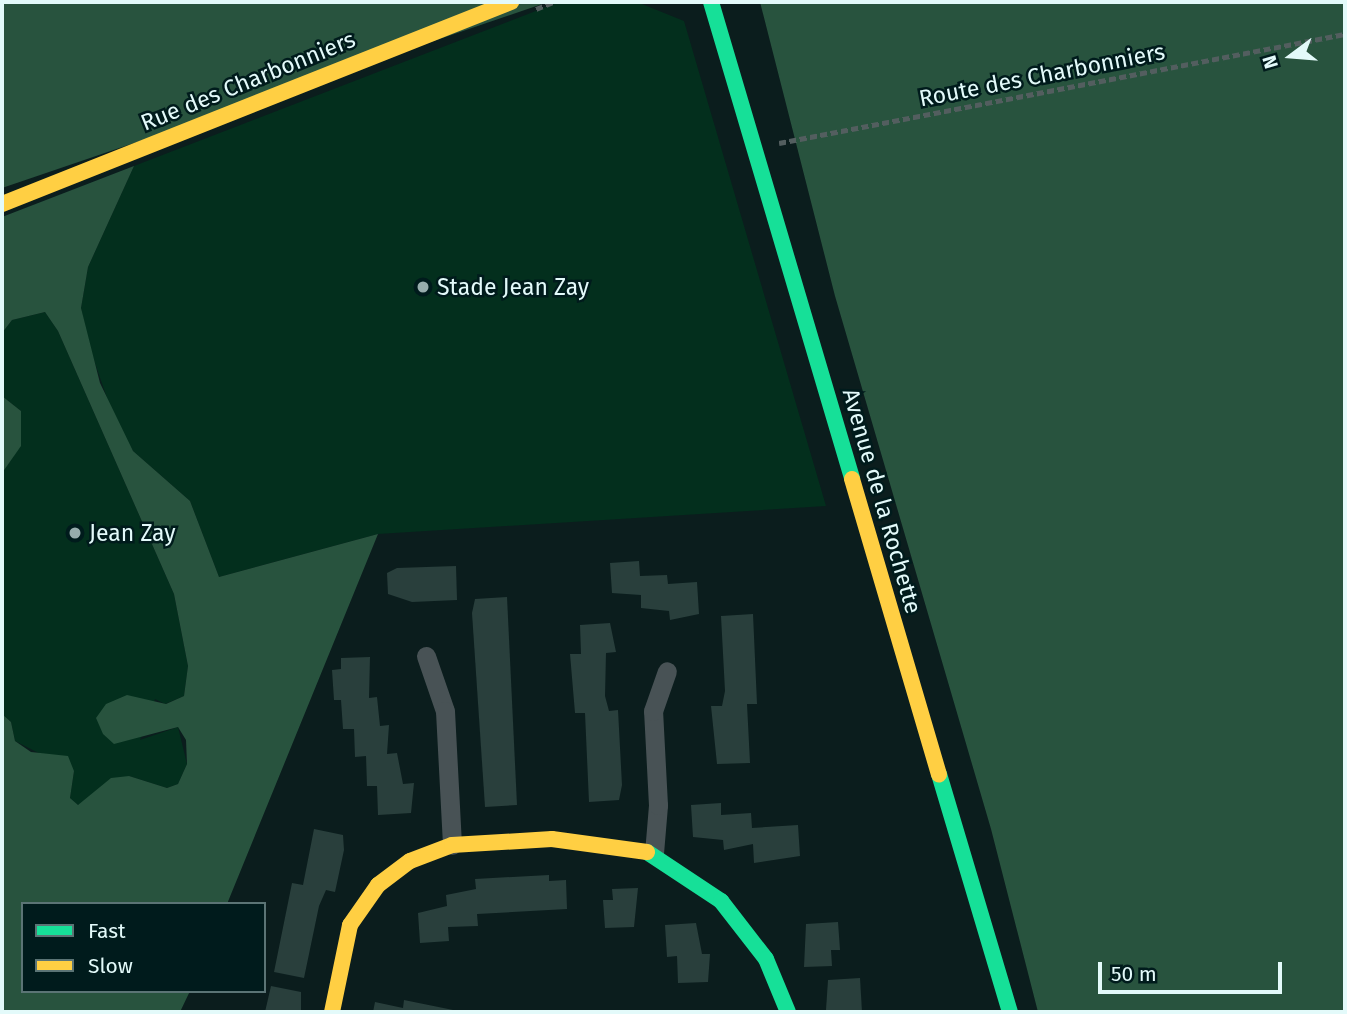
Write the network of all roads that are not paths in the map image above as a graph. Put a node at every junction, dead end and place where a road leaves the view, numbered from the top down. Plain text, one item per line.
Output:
1 (511, 2) edge
2 (711, 2) edge
3 (2, 204) edge
4 (426, 656) dead end
5 (667, 671) dead end
6 (452, 845) junction
7 (654, 853) junction
8 (332, 1012) edge
9 (788, 1012) edge
10 (1010, 1012) edge

1 - 3 street, Rue des Charbonniers
2 - 10 street, Avenue de la Rochette
4 - 6 street
5 - 7 street
6 - 7 street
6 - 8 street
7 - 9 street

